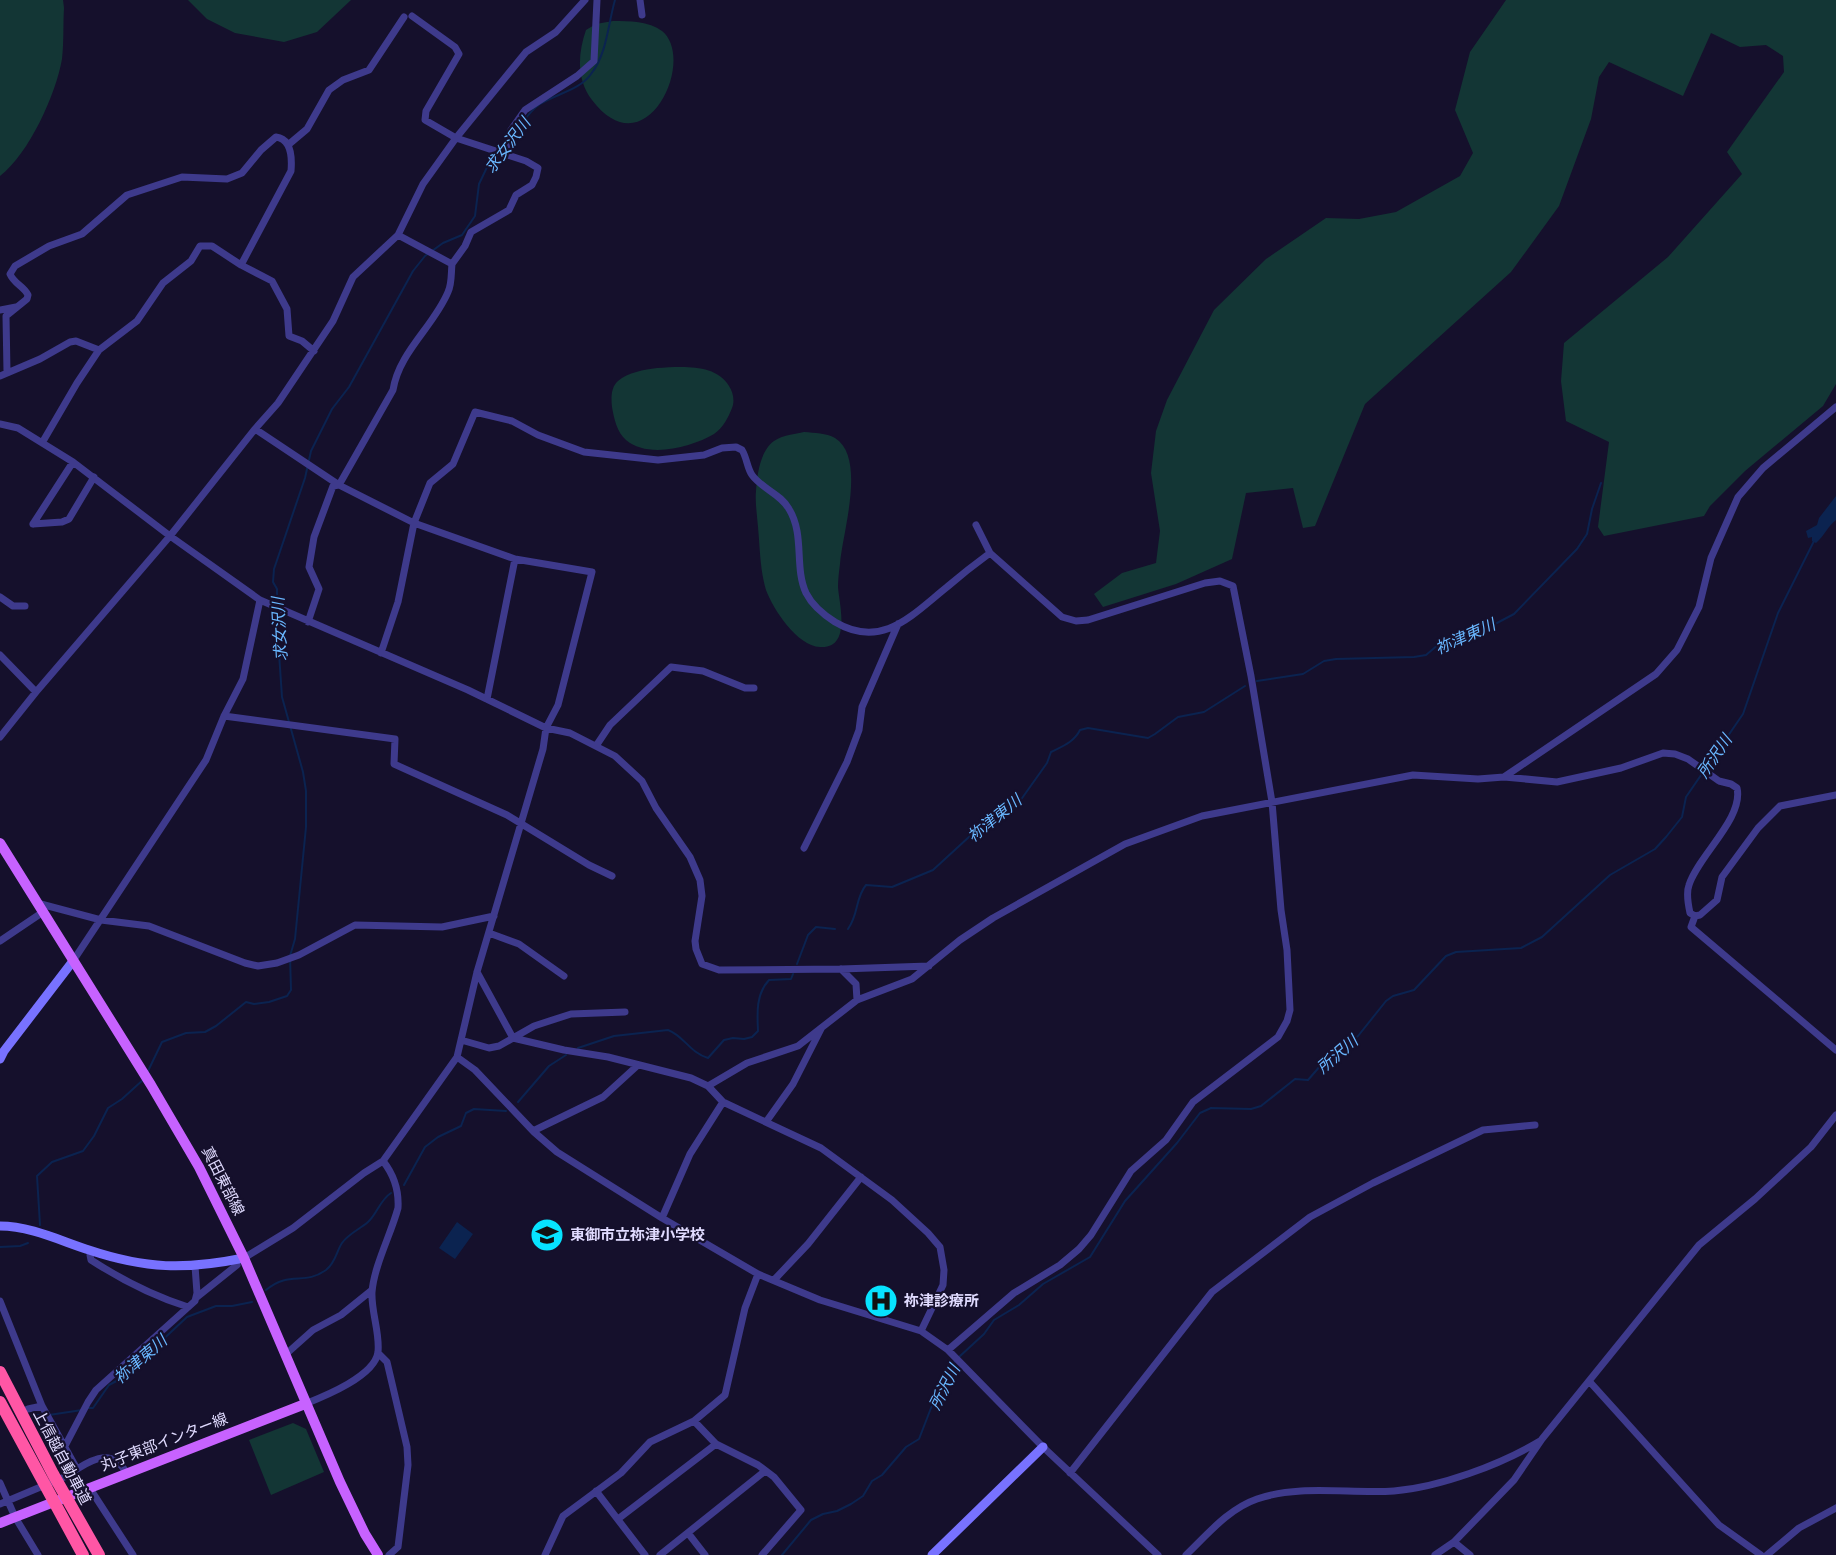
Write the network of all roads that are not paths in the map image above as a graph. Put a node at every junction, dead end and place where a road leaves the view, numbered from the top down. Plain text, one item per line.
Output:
1 (585, 0) edge
2 (597, 0) edge
3 (640, 0) edge
4 (642, 15) dead end
5 (456, 138) junction
6 (288, 145) junction
7 (506, 154) junction
8 (398, 235) junction
9 (452, 264) junction
10 (241, 265) junction
11 (16, 307) junction
12 (0, 310) edge
13 (99, 350) junction
14 (314, 351) junction
15 (4, 374) edge
16 (1836, 407) edge
17 (0, 424) edge
18 (255, 429) junction
19 (42, 443) junction
20 (73, 462) junction
21 (94, 477) junction
22 (339, 485) junction
23 (414, 522) junction
24 (976, 525) dead end
25 (170, 536) junction
26 (990, 553) junction
27 (515, 559) junction
28 (0, 597) edge
29 (260, 600) junction
30 (25, 606) dead end
31 (308, 622) junction
32 (898, 624) junction
33 (381, 653) junction
34 (0, 655) edge
35 (754, 688) dead end
36 (36, 692) junction
37 (487, 699) junction
38 (224, 716) junction
39 (546, 728) junction
40 (0, 737) edge
41 (596, 746) junction
42 (1504, 777) junction
43 (1836, 795) edge
44 (1272, 802) junction
45 (520, 823) junction
46 (0, 843) edge
47 (804, 848) dead end
48 (612, 876) dead end
49 (40, 907) junction
50 (494, 916) junction
51 (1695, 916) junction
52 (101, 920) junction
53 (489, 933) junction
54 (0, 941) edge
55 (73, 961) junction
56 (929, 966) junction
57 (841, 969) junction
58 (477, 972) junction
59 (564, 976) dead end
60 (857, 999) junction
61 (624, 1012) dead end
62 (821, 1029) junction
63 (513, 1038) junction
64 (461, 1040) junction
65 (1836, 1050) edge
66 (457, 1057) junction
67 (0, 1059) edge
68 (638, 1065) junction
69 (708, 1086) junction
70 (723, 1102) junction
71 (1836, 1115) edge
72 (766, 1122) junction
73 (1534, 1125) dead end
74 (533, 1131) junction
75 (383, 1161) junction
76 (861, 1177) junction
77 (662, 1218) junction
78 (0, 1226) edge
79 (91, 1251) junction
80 (241, 1262) junction
81 (195, 1266) junction
82 (758, 1274) junction
83 (774, 1280) junction
84 (372, 1290) junction
85 (197, 1297) junction
86 (0, 1301) edge
87 (188, 1307) junction
88 (921, 1331) junction
89 (948, 1350) junction
90 (378, 1353) junction
91 (285, 1355) junction
92 (0, 1372) edge
93 (1589, 1381) junction
94 (0, 1404) edge
95 (305, 1404) junction
96 (28, 1409) dead end
97 (43, 1409) junction
98 (694, 1421) junction
99 (1542, 1439) junction
100 (716, 1444) junction
101 (65, 1446) junction
102 (1043, 1447) junction
103 (77, 1469) junction
104 (126, 1472) junction
105 (765, 1472) junction
106 (1070, 1473) junction
107 (0, 1483) edge
108 (89, 1487) junction
109 (596, 1491) junction
110 (8, 1500) junction
111 (0, 1504) edge
112 (1836, 1508) edge
113 (15, 1517) junction
114 (618, 1519) junction
115 (0, 1523) edge
116 (688, 1533) junction
117 (1454, 1542) junction
118 (38, 1555) edge
119 (83, 1555) edge
120 (99, 1555) edge
121 (133, 1555) edge
122 (378, 1555) edge
123 (389, 1555) edge
124 (545, 1555) edge
125 (645, 1555) edge
126 (660, 1555) edge
127 (705, 1555) edge
128 (762, 1555) edge
129 (932, 1555) edge
130 (1158, 1555) edge
131 (1186, 1555) edge
132 (1435, 1555) edge
133 (1470, 1555) edge
134 (1761, 1555) edge
135 (1767, 1555) edge

1 - 5 street
2 - 7 street
3 - 4 street
5 - 6 street
5 - 7 street
5 - 8 street
6 - 10 street
6 - 11 street
7 - 9 street
8 - 9 street
8 - 14 street
9 - 22 street
10 - 13 street
10 - 14 street
11 - 12 street
11 - 15 street
13 - 15 street
13 - 19 street
14 - 18 street
16 - 42 street
17 - 19 street
18 - 22 street
18 - 25 street
19 - 20 street
20 - 21 street
20 - 21 street
21 - 25 street
22 - 23 street
22 - 31 street
23 - 27 street
23 - 32 street
23 - 33 street
24 - 26 street
25 - 29 street
25 - 36 street
26 - 32 street
26 - 44 street
27 - 37 street
27 - 39 street
28 - 30 street
29 - 31 street
29 - 38 street
31 - 33 street
32 - 47 street
33 - 37 street
34 - 36 street
35 - 41 street
36 - 40 street
37 - 39 street
38 - 45 street
38 - 52 street
39 - 41 street
39 - 45 street
41 - 57 street
42 - 44 street
42 - 51 street
43 - 51 street
44 - 56 street
44 - 89 street
45 - 48 street
45 - 50 street
46 - 49 main road, 真田東部線
49 - 52 street
49 - 54 street
49 - 55 main road, 真田東部線
50 - 52 street
50 - 53 street
51 - 65 street
52 - 55 street
53 - 58 street
53 - 59 street
55 - 67 street
55 - 80 main road, 真田東部線
56 - 57 street
56 - 60 street
57 - 60 street
58 - 63 street
58 - 64 street
60 - 62 street
61 - 63 street
62 - 69 street
62 - 72 street
63 - 64 street
63 - 68 street
64 - 66 street
66 - 74 street
66 - 75 street
68 - 69 street
68 - 74 street
69 - 70 street
70 - 72 street
70 - 77 street
71 - 93 street
72 - 76 street
73 - 106 street
74 - 77 street
75 - 80 street
75 - 84 street
76 - 83 street
76 - 88 street
77 - 82 street
78 - 79 street
79 - 81 street
79 - 87 street
80 - 81 street
80 - 85 street
80 - 91 main road, 真田東部線
81 - 85 street
82 - 83 street
82 - 98 street
83 - 88 street
84 - 90 street
84 - 91 street
85 - 87 street
86 - 97 street
87 - 101 street
88 - 89 street
89 - 102 street
90 - 95 street
90 - 123 street
91 - 95 main road, 真田東部線
92 - 120 highway, 上信越自動車道
93 - 99 street
93 - 134 street
94 - 119 highway, 上信越自動車道
95 - 104 main road, 丸子東部インター線
95 - 122 main road, 真田東部線
96 - 97 street
97 - 101 street
98 - 100 street
98 - 109 street
99 - 117 street
99 - 131 street
100 - 105 street
100 - 114 street
101 - 103 street
102 - 106 street
102 - 129 street
103 - 104 street
103 - 110 street
104 - 108 main road, 丸子東部インター線
105 - 116 street
105 - 128 street
106 - 130 street
107 - 110 street
108 - 113 main road, 丸子東部インター線
108 - 121 street
109 - 114 street
109 - 124 street
110 - 111 street
110 - 113 street
112 - 135 street
113 - 115 main road, 丸子東部インター線
113 - 118 street
114 - 125 street
116 - 126 street
116 - 127 street
117 - 132 street
117 - 133 street

